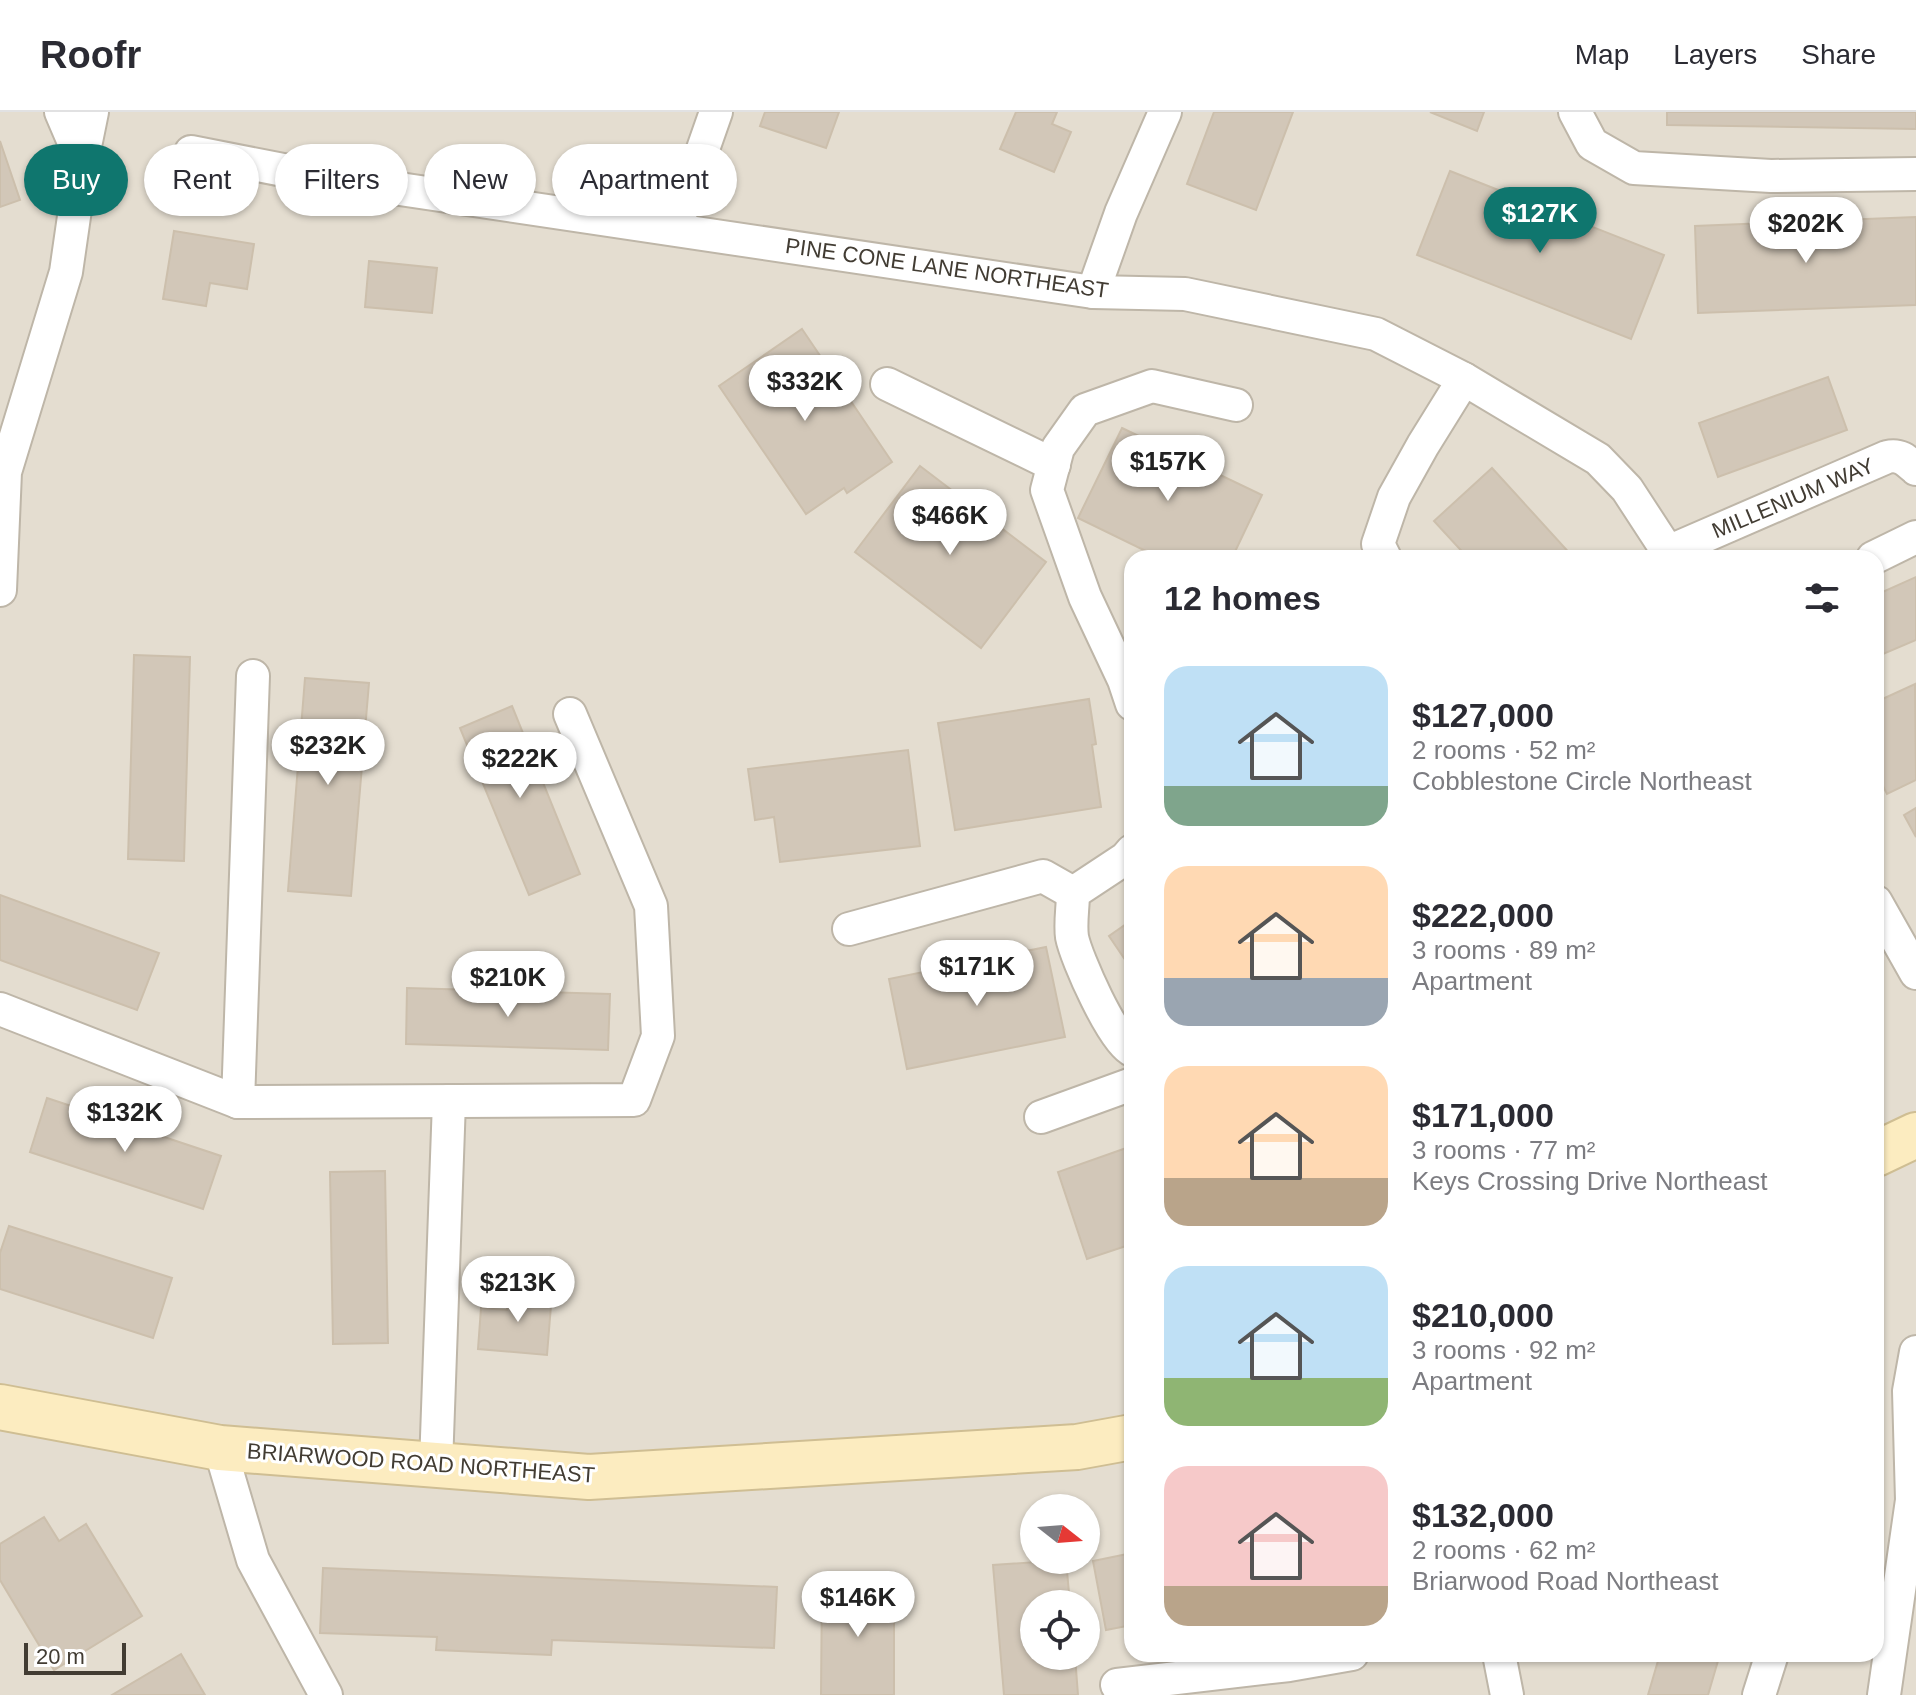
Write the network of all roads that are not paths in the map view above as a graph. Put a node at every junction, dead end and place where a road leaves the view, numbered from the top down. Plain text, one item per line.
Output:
1 (61, 112) edge
2 (92, 112) edge
3 (716, 112) edge
4 (1165, 112) edge
5 (1575, 112) edge
6 (75, 144) edge
7 (85, 144) edge
8 (259, 165) edge
9 (1916, 174) edge
10 (74, 216) edge
11 (675, 229) junction
12 (1093, 292) junction
13 (1464, 379) junction
14 (887, 384) dead end
15 (1236, 405) dead end
16 (1054, 465) junction
17 (1916, 469) edge
18 (1916, 537) edge
19 (1381, 550) edge
20 (1667, 550) edge
21 (1681, 550) edge
22 (1884, 553) edge
23 (0, 590) edge
24 (253, 676) dead end
25 (1124, 680) edge
26 (570, 714) dead end
27 (1124, 859) edge
28 (1073, 893) junction
29 (1884, 916) edge
30 (849, 929) dead end
31 (1916, 973) edge
32 (0, 1009) edge
33 (1124, 1047) edge
34 (1124, 1087) edge
35 (449, 1101) junction
36 (238, 1102) junction
37 (1041, 1117) dead end
38 (1916, 1135) edge
39 (1884, 1150) edge
40 (1916, 1352) edge
41 (0, 1407) edge
42 (1124, 1438) edge
43 (220, 1448) junction
44 (436, 1465) junction
45 (1890, 1578) edge
46 (1306, 1662) edge
47 (1501, 1662) edge
48 (1769, 1662) edge
49 (1117, 1685) dead end
50 (326, 1695) edge
51 (1507, 1695) edge
52 (1759, 1695) edge
53 (1884, 1695) edge

1 - 6 street
2 - 7 street
3 - 11 street
4 - 12 street
5 - 9 street
8 - 11 street, PINE CONE LANE NORTHEAST
10 - 23 street
11 - 12 street, PINE CONE LANE NORTHEAST
12 - 13 street, PINE CONE LANE NORTHEAST
13 - 19 street
13 - 20 street, PINE CONE LANE NORTHEAST
14 - 16 street
15 - 16 street
16 - 25 street
17 - 21 street, MILLENIUM WAY
18 - 22 street
24 - 36 street
26 - 35 street
27 - 28 street
28 - 30 street
28 - 33 street
29 - 31 street
32 - 36 street
34 - 37 street
35 - 36 street
35 - 44 street
38 - 39 street
40 - 45 street
41 - 43 street, BRIARWOOD ROAD NORTHEAST
42 - 44 street, BRIARWOOD ROAD NORTHEAST
43 - 44 street, BRIARWOOD ROAD NORTHEAST
43 - 50 street
45 - 53 street
46 - 49 street
47 - 51 street
48 - 52 street

